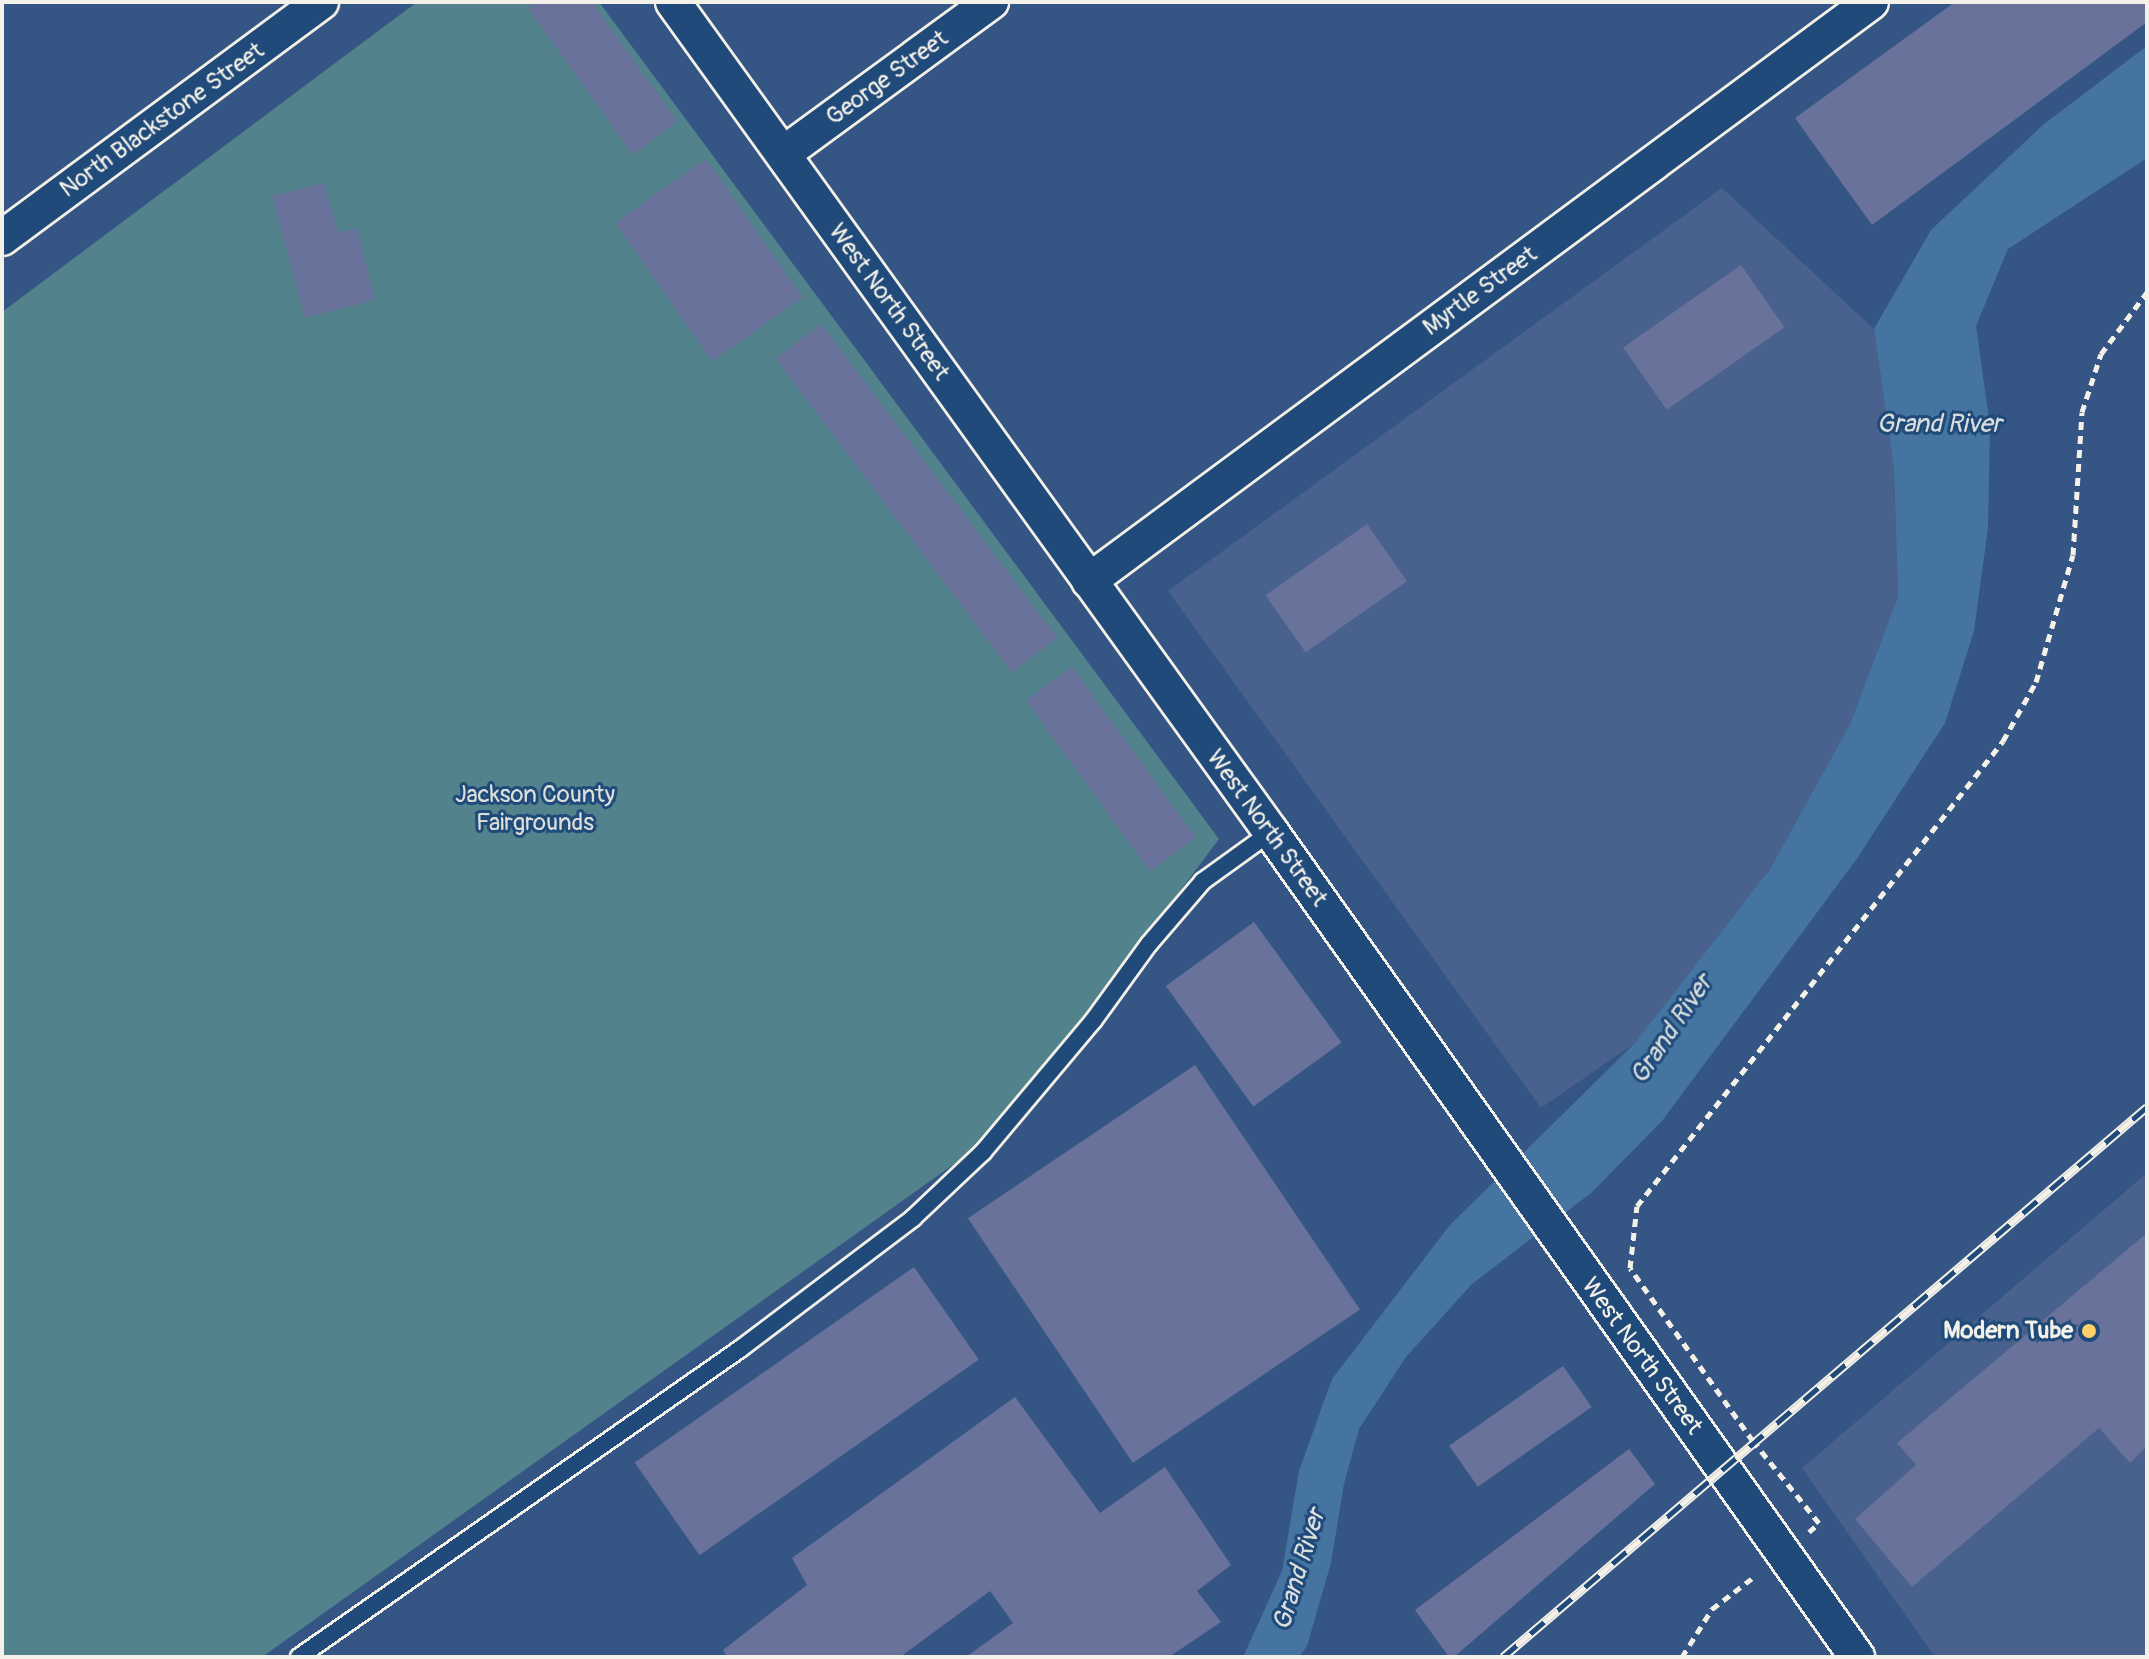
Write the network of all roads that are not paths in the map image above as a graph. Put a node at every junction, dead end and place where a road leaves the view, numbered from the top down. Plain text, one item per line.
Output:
1 (321, 2) edge
2 (673, 2) edge
3 (991, 2) edge
4 (1871, 2) edge
5 (783, 154) junction
6 (2, 238) edge
7 (1089, 581) junction
8 (1271, 832) junction
9 (299, 1657) edge
10 (1857, 1657) edge

1 - 6 street, North Blackstone Street
2 - 5 street, West North Street
3 - 5 street, George Street
4 - 7 street, Myrtle Street
5 - 7 street, West North Street
7 - 8 street, West North Street
8 - 9 lane
8 - 10 street, West North Street

